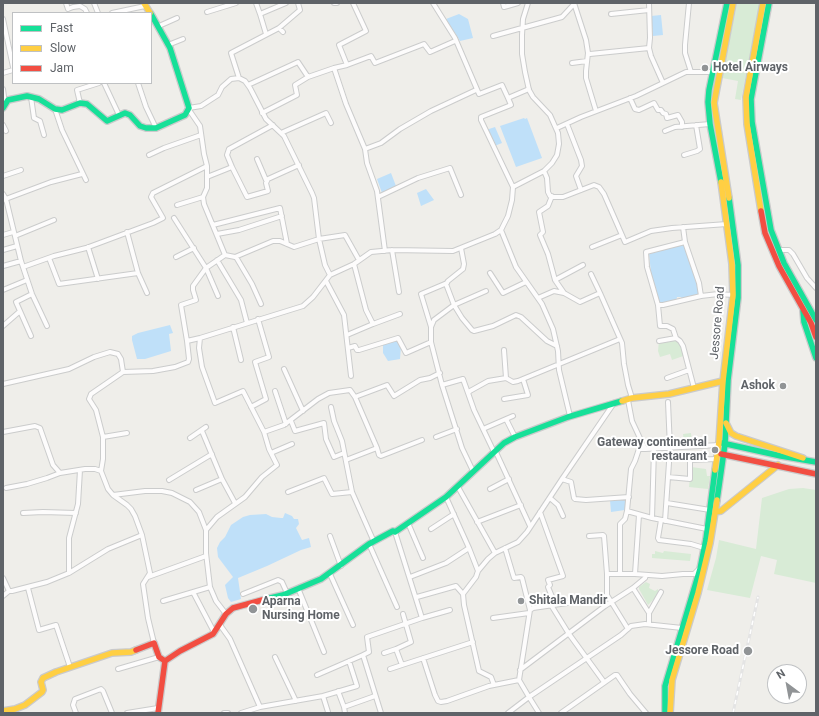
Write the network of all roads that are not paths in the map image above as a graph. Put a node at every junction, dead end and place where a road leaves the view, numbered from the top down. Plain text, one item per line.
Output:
1 (66, 3) edge
2 (236, 3) edge
3 (256, 3) edge
4 (286, 3) edge
5 (298, 3) edge
6 (334, 3) edge
7 (338, 3) edge
8 (352, 3) edge
9 (433, 3) edge
10 (503, 3) edge
11 (518, 3) edge
12 (526, 3) edge
13 (575, 3) edge
14 (649, 3) edge
15 (689, 3) edge
16 (727, 3) edge
17 (733, 3) edge
18 (763, 3) edge
19 (769, 3) edge
20 (145, 4) edge
21 (649, 10) junction
22 (68, 11) edge
23 (86, 12) edge
24 (120, 12) edge
25 (207, 12) dead end
26 (260, 14) junction
27 (611, 14) dead end
28 (152, 16) edge
29 (178, 18) dead end
30 (3, 19) edge
31 (159, 26) junction
32 (279, 28) junction
33 (522, 28) junction
34 (283, 32) dead end
35 (266, 34) junction
36 (493, 36) dead end
37 (183, 39) dead end
38 (455, 41) junction
39 (168, 45) junction
40 (649, 48) junction
41 (588, 53) junction
42 (587, 61) junction
43 (572, 63) dead end
44 (12, 64) edge
45 (347, 65) junction
46 (334, 68) junction
47 (691, 72) junction
48 (716, 72) junction
49 (239, 78) junction
50 (308, 78) junction
51 (663, 83) junction
52 (96, 84) edge
53 (104, 84) edge
54 (138, 84) edge
55 (248, 85) junction
56 (528, 88) junction
57 (3, 89) edge
58 (476, 90) junction
59 (31, 97) junction
60 (508, 98) junction
61 (630, 98) junction
62 (80, 103) junction
63 (4, 106) edge
64 (55, 109) junction
65 (189, 109) junction
66 (596, 112) junction
67 (262, 113) junction
68 (119, 115) junction
69 (332, 123) dead end
70 (567, 124) junction
71 (710, 124) junction
72 (3, 125) edge
73 (273, 125) junction
74 (696, 125) junction
75 (682, 127) junction
76 (156, 128) junction
77 (557, 128) junction
78 (6, 131) dead end
79 (665, 131) dead end
80 (281, 133) junction
81 (44, 135) dead end
82 (202, 135) junction
83 (365, 149) junction
84 (149, 155) dead end
85 (684, 155) dead end
86 (257, 159) dead end
87 (299, 165) junction
88 (208, 166) junction
89 (232, 167) junction
90 (21, 170) dead end
91 (544, 171) junction
92 (82, 174) junction
93 (3, 176) edge
94 (207, 177) junction
95 (86, 180) dead end
96 (266, 180) junction
97 (513, 187) junction
98 (581, 190) junction
99 (3, 194) edge
100 (461, 195) dead end
101 (378, 196) junction
102 (552, 196) junction
103 (203, 197) junction
104 (4, 199) edge
105 (177, 205) dead end
106 (282, 216) junction
107 (174, 218) dead end
108 (54, 220) dead end
109 (727, 224) junction
110 (213, 225) junction
111 (683, 227) junction
112 (501, 230) junction
113 (127, 232) junction
114 (14, 234) junction
115 (217, 234) junction
116 (3, 235) edge
117 (622, 235) junction
118 (318, 239) junction
119 (685, 242) junction
120 (287, 244) junction
121 (17, 246) junction
122 (88, 247) junction
123 (592, 247) dead end
124 (194, 248) junction
125 (461, 248) junction
126 (3, 250) edge
127 (392, 250) junction
128 (779, 250) junction
129 (385, 251) junction
130 (225, 255) junction
131 (176, 257) dead end
132 (236, 257) junction
133 (49, 258) junction
134 (217, 260) junction
135 (359, 260) junction
136 (21, 261) junction
137 (354, 264) junction
138 (583, 265) dead end
139 (3, 266) edge
140 (23, 267) junction
141 (206, 268) junction
142 (138, 273) junction
143 (490, 273) dead end
144 (591, 274) dead end
145 (330, 275) junction
146 (98, 279) junction
147 (27, 280) junction
148 (555, 280) junction
149 (326, 281) junction
150 (526, 282) junction
151 (447, 283) junction
152 (816, 288) edge
153 (3, 290) edge
154 (486, 291) dead end
155 (399, 292) dead end
156 (147, 293) dead end
157 (564, 293) junction
158 (600, 293) junction
159 (32, 294) junction
160 (733, 295) junction
161 (218, 296) dead end
162 (701, 296) junction
163 (538, 298) junction
164 (261, 304) dead end
165 (454, 305) junction
166 (658, 305) junction
167 (802, 307) junction
168 (19, 312) junction
169 (400, 314) dead end
170 (258, 319) junction
171 (816, 320) edge
172 (247, 323) junction
173 (373, 324) junction
174 (3, 326) edge
175 (47, 326) dead end
176 (233, 327) junction
177 (431, 327) junction
178 (347, 335) junction
179 (30, 336) dead end
180 (816, 337) edge
181 (200, 338) junction
182 (620, 338) junction
183 (676, 338) junction
184 (187, 341) junction
185 (659, 341) dead end
186 (431, 342) junction
187 (557, 346) junction
188 (348, 348) junction
189 (504, 350) dead end
190 (816, 358) edge
191 (241, 360) dead end
192 (559, 364) junction
193 (284, 369) dead end
194 (690, 370) junction
195 (123, 372) junction
196 (440, 373) junction
197 (351, 376) dead end
198 (506, 378) junction
199 (667, 378) dead end
200 (523, 379) junction
201 (723, 380) junction
202 (3, 384) edge
203 (442, 385) junction
204 (694, 388) junction
205 (275, 390) dead end
206 (468, 393) junction
207 (355, 397) junction
208 (504, 399) dead end
209 (630, 399) junction
210 (614, 402) junction
211 (668, 402) dead end
212 (251, 407) junction
213 (331, 407) dead end
214 (303, 411) junction
215 (513, 416) dead end
216 (570, 416) junction
217 (506, 419) junction
218 (291, 420) junction
219 (726, 422) junction
220 (286, 424) junction
221 (206, 427) dead end
222 (457, 429) junction
223 (483, 430) junction
224 (202, 431) junction
225 (3, 432) edge
226 (264, 432) junction
227 (127, 433) dead end
228 (103, 437) junction
229 (515, 437) junction
230 (190, 438) dead end
231 (436, 438) dead end
232 (422, 440) dead end
233 (721, 443) junction
234 (292, 444) dead end
235 (377, 448) junction
236 (670, 448) junction
237 (645, 449) junction
238 (654, 449) junction
239 (495, 451) junction
240 (271, 453) junction
241 (344, 453) junction
242 (212, 454) junction
243 (719, 456) junction
244 (346, 460) junction
245 (807, 461) junction
246 (816, 462) edge
247 (778, 465) junction
248 (80, 470) junction
249 (101, 471) junction
250 (473, 471) junction
251 (60, 473) junction
252 (816, 474) edge
253 (668, 477) junction
254 (562, 478) junction
255 (222, 479) junction
256 (509, 479) junction
257 (169, 480) dead end
258 (458, 487) junction
259 (6, 488) dead end
260 (490, 489) dead end
261 (196, 490) dead end
262 (288, 492) dead end
263 (352, 492) junction
264 (113, 495) junction
265 (446, 497) junction
266 (629, 497) junction
267 (550, 498) junction
268 (235, 503) junction
269 (667, 503) junction
270 (521, 505) junction
271 (627, 511) junction
272 (712, 511) junction
273 (540, 512) junction
274 (23, 513) dead end
275 (76, 513) junction
276 (454, 514) junction
277 (639, 515) junction
278 (563, 516) dead end
279 (652, 518) junction
280 (663, 521) junction
281 (477, 522) junction
282 (408, 523) junction
283 (530, 526) junction
284 (431, 529) dead end
285 (707, 529) junction
286 (206, 530) junction
287 (395, 532) junction
288 (142, 535) junction
289 (330, 536) dead end
290 (589, 536) dead end
291 (371, 543) junction
292 (469, 548) junction
293 (505, 548) junction
294 (704, 548) junction
295 (495, 553) junction
296 (206, 556) junction
297 (423, 558) dead end
298 (341, 566) junction
299 (703, 569) junction
300 (478, 571) junction
301 (69, 573) junction
302 (330, 574) junction
303 (607, 574) junction
304 (620, 574) junction
305 (634, 574) junction
306 (646, 575) junction
307 (148, 577) junction
308 (410, 577) junction
309 (3, 578) edge
310 (210, 587) junction
311 (28, 588) junction
312 (298, 588) junction
313 (633, 588) junction
314 (9, 591) junction
315 (193, 592) junction
316 (662, 592) dead end
317 (287, 593) junction
318 (243, 594) dead end
319 (464, 594) junction
320 (607, 595) junction
321 (3, 596) edge
322 (416, 597) junction
323 (163, 601) dead end
324 (612, 602) junction
325 (553, 605) junction
326 (397, 607) dead end
327 (450, 610) dead end
328 (530, 611) junction
329 (648, 613) junction
330 (226, 614) junction
331 (402, 614) dead end
332 (422, 618) junction
333 (493, 618) dead end
334 (405, 624) junction
335 (650, 624) junction
336 (220, 625) junction
337 (353, 625) dead end
338 (682, 628) junction
339 (628, 629) junction
340 (214, 632) junction
341 (569, 634) junction
342 (473, 642) junction
343 (154, 643) junction
344 (396, 649) junction
345 (324, 652) dead end
346 (384, 653) dead end
347 (363, 655) junction
348 (159, 657) junction
349 (275, 657) dead end
350 (587, 657) junction
351 (423, 658) junction
352 (165, 661) junction
353 (349, 661) junction
354 (402, 665) junction
355 (70, 667) junction
356 (118, 669) dead end
357 (390, 669) dead end
358 (520, 670) junction
359 (317, 674) dead end
360 (519, 680) junction
361 (604, 682) junction
362 (494, 685) junction
363 (338, 691) junction
364 (323, 696) junction
365 (375, 696) junction
366 (529, 697) junction
367 (296, 701) junction
368 (260, 707) junction
369 (344, 707) junction
370 (158, 710) edge
371 (3, 711) edge
372 (15, 711) edge
373 (76, 713) edge
374 (112, 713) edge
375 (127, 713) edge
376 (224, 713) edge
377 (228, 713) edge
378 (241, 713) edge
379 (328, 713) edge
380 (345, 713) edge
381 (381, 713) edge
382 (508, 713) edge
383 (539, 713) edge
384 (561, 713) edge
385 (646, 713) edge
386 (665, 713) edge
387 (670, 713) edge

1 - 22 street
2 - 25 street
3 - 26 street
4 - 26 street
5 - 32 street
6 - 7 street
8 - 45 street
9 - 38 street
10 - 11 street
12 - 33 street
13 - 33 street
13 - 41 street
14 - 21 street
15 - 47 street
16 - 48 street, Jessore Road
17 - 48 street, Jessore Road
18 - 167 street
19 - 128 street
20 - 24 street
21 - 27 street
21 - 40 street
22 - 23 street
26 - 35 street
28 - 31 street
29 - 31 street
30 - 44 street
31 - 39 street
32 - 34 street
32 - 35 street
33 - 36 street
33 - 56 street
35 - 49 street
37 - 39 street
38 - 45 street
38 - 58 street
39 - 65 street
40 - 41 street
40 - 51 street
41 - 42 street
42 - 43 street
42 - 66 street
45 - 46 street
46 - 50 street
46 - 83 street
47 - 48 street
47 - 51 street
48 - 71 street, Jessore Road
48 - 219 street, Jessore Road
49 - 55 street
49 - 65 street
50 - 55 street
50 - 67 street
51 - 61 street
52 - 62 street
53 - 68 street
54 - 76 street
55 - 67 street
56 - 60 street
56 - 77 street
57 - 63 street
58 - 60 street
58 - 83 street
59 - 63 street
59 - 64 street
59 - 81 street
60 - 97 street
61 - 66 street
61 - 75 street
62 - 64 street
62 - 68 street
64 - 92 street
65 - 76 street
65 - 82 street
66 - 70 street
67 - 73 street
68 - 76 street
69 - 80 street
70 - 77 street
70 - 98 street
71 - 74 street
71 - 109 street, Jessore Road
72 - 78 street
73 - 80 street
73 - 89 street
74 - 75 street
74 - 85 street
75 - 79 street
77 - 91 street
80 - 87 street
82 - 84 street
82 - 88 street
83 - 101 street
86 - 96 street
87 - 96 street
87 - 118 street
88 - 94 street
88 - 113 street
89 - 94 street
89 - 96 street
90 - 93 street
91 - 97 street
91 - 102 street
92 - 95 street
92 - 104 street
94 - 103 street
97 - 112 street
98 - 102 street
98 - 117 street
99 - 104 street
100 - 101 street
101 - 129 street
102 - 148 street
103 - 105 street
103 - 110 street
104 - 114 street
106 - 110 street
106 - 115 street
106 - 120 street
107 - 124 street
108 - 114 street
109 - 111 street
109 - 160 street, Jessore Road
110 - 115 street
111 - 117 street
111 - 119 street
112 - 125 street
112 - 150 street
113 - 122 street
113 - 142 street
114 - 116 street
114 - 121 street
115 - 130 street
117 - 123 street
118 - 120 street
118 - 135 street
118 - 145 street
119 - 162 street
119 - 166 street
120 - 132 street
121 - 126 street
121 - 136 street
122 - 133 street
122 - 146 street
124 - 131 street
124 - 141 street
125 - 127 street
125 - 151 street
127 - 129 street
127 - 155 street
128 - 152 street
128 - 171 street
129 - 135 street
130 - 132 street
130 - 134 street
132 - 164 street
133 - 140 street
133 - 146 street
134 - 141 street
134 - 172 street
135 - 137 street
136 - 139 street
136 - 140 street
137 - 145 street
137 - 173 street
138 - 148 street
140 - 147 street
141 - 161 street
141 - 184 street
142 - 146 street
142 - 156 street
143 - 150 street
144 - 158 street
145 - 149 street
147 - 153 street
147 - 159 street
148 - 157 street
149 - 170 street
149 - 178 street
150 - 163 street
151 - 165 street
151 - 177 street
154 - 165 street
157 - 158 street
157 - 163 street
158 - 182 street
159 - 168 street
159 - 175 street
160 - 162 street
160 - 201 street, Jessore Road
162 - 166 street
163 - 187 street
165 - 177 street
165 - 187 street
166 - 183 street
167 - 180 street
167 - 190 street
168 - 174 street
168 - 179 street
169 - 173 street
170 - 172 street
170 - 212 street
172 - 176 street
173 - 178 street
176 - 181 street
176 - 191 street
177 - 186 street
178 - 188 street
181 - 184 street
181 - 212 street
182 - 192 street
182 - 209 street
183 - 185 street
183 - 194 street
184 - 195 street
186 - 188 street
186 - 196 street
187 - 192 street
188 - 197 street
189 - 198 street
192 - 200 street
192 - 216 street
193 - 214 street
194 - 199 street
194 - 204 street
195 - 202 street
195 - 228 street
196 - 203 street
196 - 207 street
198 - 200 street
198 - 206 street
200 - 208 street
201 - 204 street
201 - 233 street, Jessore Road
203 - 206 street
203 - 222 street
204 - 209 street
205 - 220 street
206 - 223 street
207 - 214 street
207 - 235 street
209 - 210 street
209 - 237 street
210 - 216 street
210 - 254 street
211 - 236 street
212 - 226 street
213 - 241 street
214 - 218 street
215 - 217 street
216 - 229 street
217 - 223 street
217 - 229 street
218 - 220 street
218 - 241 street
219 - 233 street, Jessore Road
219 - 245 street
220 - 226 street
221 - 224 street
222 - 231 street
222 - 250 street
223 - 239 street
224 - 230 street
224 - 242 street
225 - 251 street
226 - 240 street
227 - 228 street
228 - 249 street
229 - 239 street
232 - 235 street
233 - 236 street
233 - 243 street
233 - 245 street
234 - 240 street
235 - 244 street
236 - 238 street
236 - 253 street
237 - 238 street
237 - 266 street
238 - 279 street
239 - 250 street
239 - 256 street
240 - 268 street
241 - 244 street
242 - 255 street
242 - 257 street
243 - 247 street
243 - 253 street
243 - 272 street
244 - 263 street
245 - 246 street
247 - 252 street
247 - 272 street
248 - 249 street
248 - 251 street
248 - 275 street
249 - 264 street
250 - 258 street
251 - 259 street
253 - 269 street
254 - 266 street
254 - 267 street
255 - 261 street
255 - 268 street
256 - 260 street
256 - 270 street
258 - 265 street
258 - 281 street
262 - 263 street
263 - 291 street
264 - 286 street
264 - 288 street
265 - 276 street
265 - 282 street
266 - 271 street
267 - 273 street
267 - 278 street
268 - 286 street
269 - 272 street
269 - 280 street
270 - 281 street
270 - 283 street
271 - 277 street
271 - 304 street
272 - 285 street
272 - 299 street
273 - 283 street
273 - 325 street
274 - 275 street
275 - 301 street
276 - 284 street
276 - 292 street
277 - 279 street
277 - 305 street
279 - 280 street
280 - 285 street
280 - 294 street
281 - 295 street
282 - 287 street
282 - 297 street
283 - 293 street
285 - 294 street
286 - 296 street
287 - 291 street
287 - 308 street
288 - 301 street
288 - 307 street
289 - 298 street
290 - 303 street
291 - 298 street
291 - 326 street
292 - 300 street
292 - 308 street
293 - 295 street
293 - 328 street
294 - 299 street
295 - 300 street
296 - 307 street
296 - 310 street
298 - 302 street
299 - 306 street
299 - 338 street
299 - 387 street
300 - 319 street
301 - 311 street
302 - 312 street
302 - 337 street
303 - 304 street
303 - 320 street
304 - 305 street
305 - 306 street
306 - 313 street
307 - 343 street
308 - 322 street
309 - 314 street
310 - 315 street
310 - 330 street
311 - 314 street
311 - 355 street
312 - 317 street
312 - 345 street
313 - 324 street
313 - 329 street
314 - 321 street
315 - 323 street
315 - 340 street
316 - 329 street
317 - 318 street
317 - 330 street
319 - 322 street
319 - 342 street
320 - 324 street
320 - 325 street
322 - 332 street
324 - 339 street
324 - 341 street
325 - 328 street
325 - 341 street
327 - 332 street
328 - 333 street
328 - 358 street
329 - 335 street
330 - 336 street
331 - 334 street
332 - 334 street
334 - 344 street
334 - 347 street
335 - 338 street
335 - 339 street
336 - 340 street
336 - 368 street
338 - 386 street
339 - 350 street
340 - 352 street
341 - 350 street
341 - 358 street
342 - 351 street
342 - 362 street
343 - 348 street
343 - 355 street
344 - 346 street
344 - 354 street
347 - 353 street
347 - 365 street
348 - 352 street
348 - 356 street
349 - 367 street
350 - 361 street
350 - 366 street
351 - 354 street
351 - 362 street
352 - 370 street
353 - 359 street
353 - 363 street
354 - 357 street
355 - 372 street
358 - 360 street
360 - 362 street
360 - 366 street
361 - 384 street
361 - 385 street
363 - 364 street
363 - 369 street
364 - 367 street
364 - 379 street
365 - 369 street
365 - 381 street
366 - 382 street
366 - 383 street
367 - 368 street
368 - 378 street
369 - 380 street
370 - 375 street
371 - 372 street
373 - 374 street
376 - 377 street

